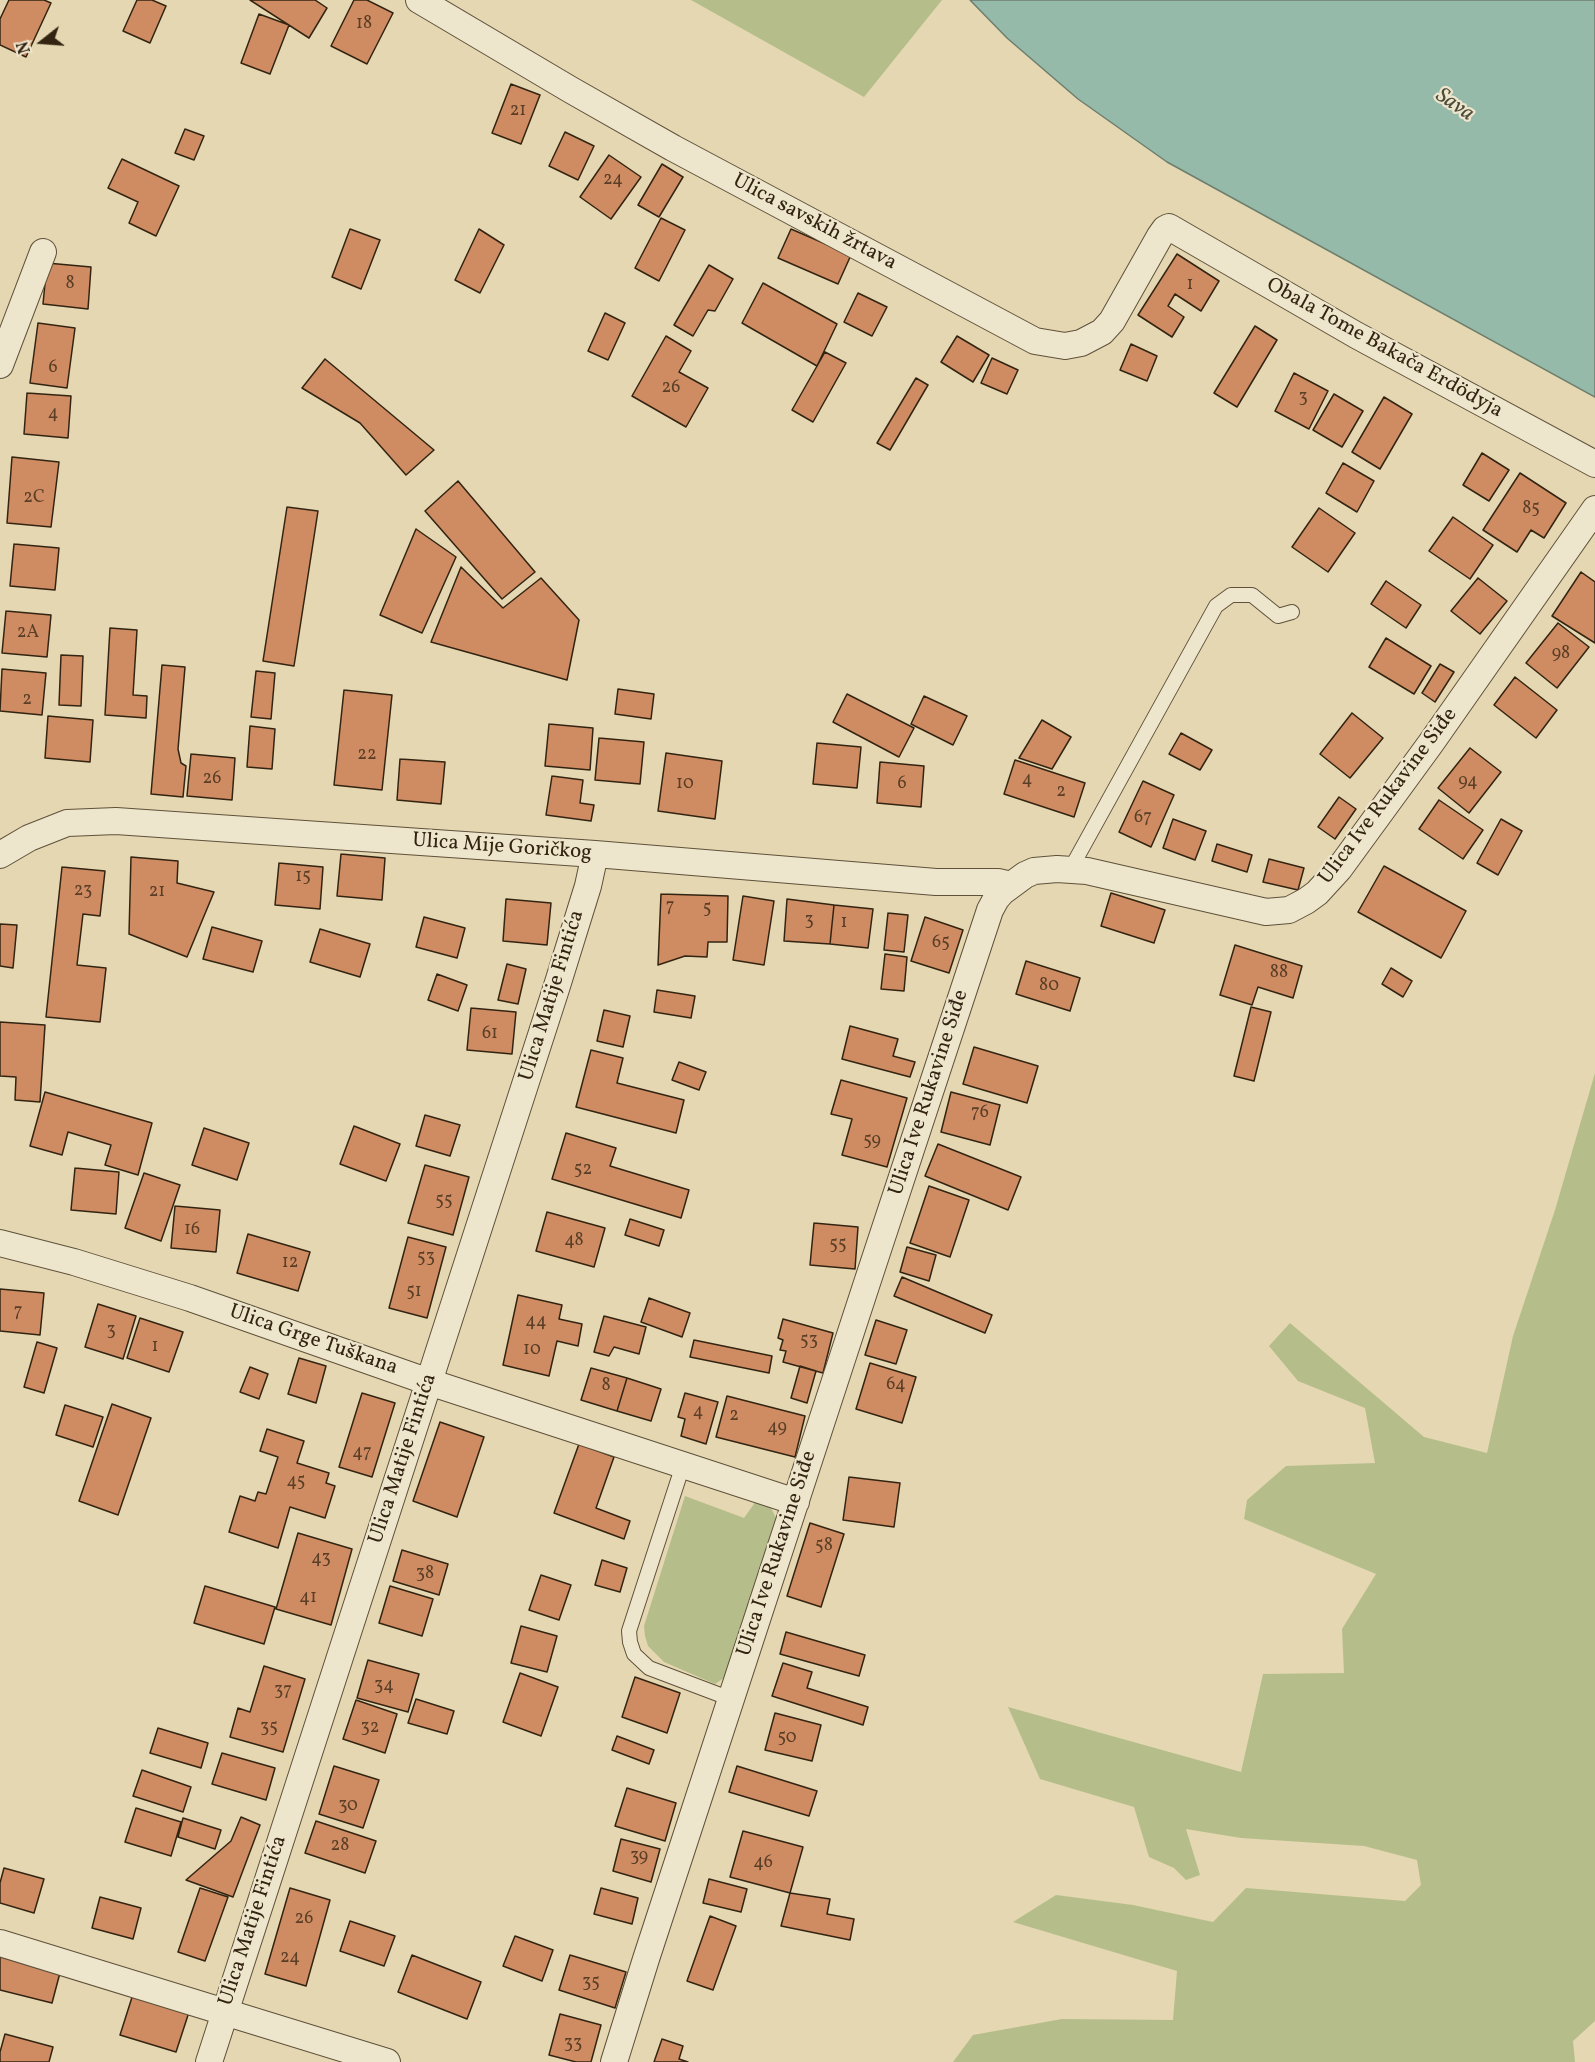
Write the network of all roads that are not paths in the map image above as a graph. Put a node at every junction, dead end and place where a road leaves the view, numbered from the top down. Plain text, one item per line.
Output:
1 (419, 0) edge
2 (1175, 231) joint
3 (43, 252) dead end
4 (0, 365) edge
5 (1595, 464) edge
6 (1595, 509) edge
7 (1292, 612) dead end
8 (595, 854) junction
9 (0, 855) edge
10 (1070, 870) junction
11 (1011, 885) junction
12 (0, 1243) edge
13 (429, 1382) junction
14 (683, 1465) junction
15 (796, 1502) junction
16 (731, 1699) junction
17 (0, 1943) edge
18 (225, 2012) junction
19 (209, 2062) edge
20 (387, 2062) edge
21 (614, 2062) edge

1 - 2 street, Ulica savskih žrtava
2 - 5 street, Obala Tome Bakača Erdödyja
3 - 4 street
6 - 10 street, Ulica Ive Rukavine Siđe
7 - 10 lane
8 - 9 street, Ulica Mije Goričkog
8 - 11 street, Ulica Mije Goričkog
8 - 13 street, Ulica Matije Fintića
10 - 11 street, Ulica Ive Rukavine Siđe
11 - 15 street, Ulica Ive Rukavine Siđe
12 - 13 street, Ulica Grge Tuškana
13 - 14 street, Ulica Grge Tuškana
13 - 18 street, Ulica Matije Fintića
14 - 15 street, Ulica Grge Tuškana
14 - 16 lane
15 - 16 street, Ulica Ive Rukavine Siđe
16 - 21 street, Ulica Ive Rukavine Siđe
17 - 18 street
18 - 19 street, Ulica Matije Fintića
18 - 20 street

